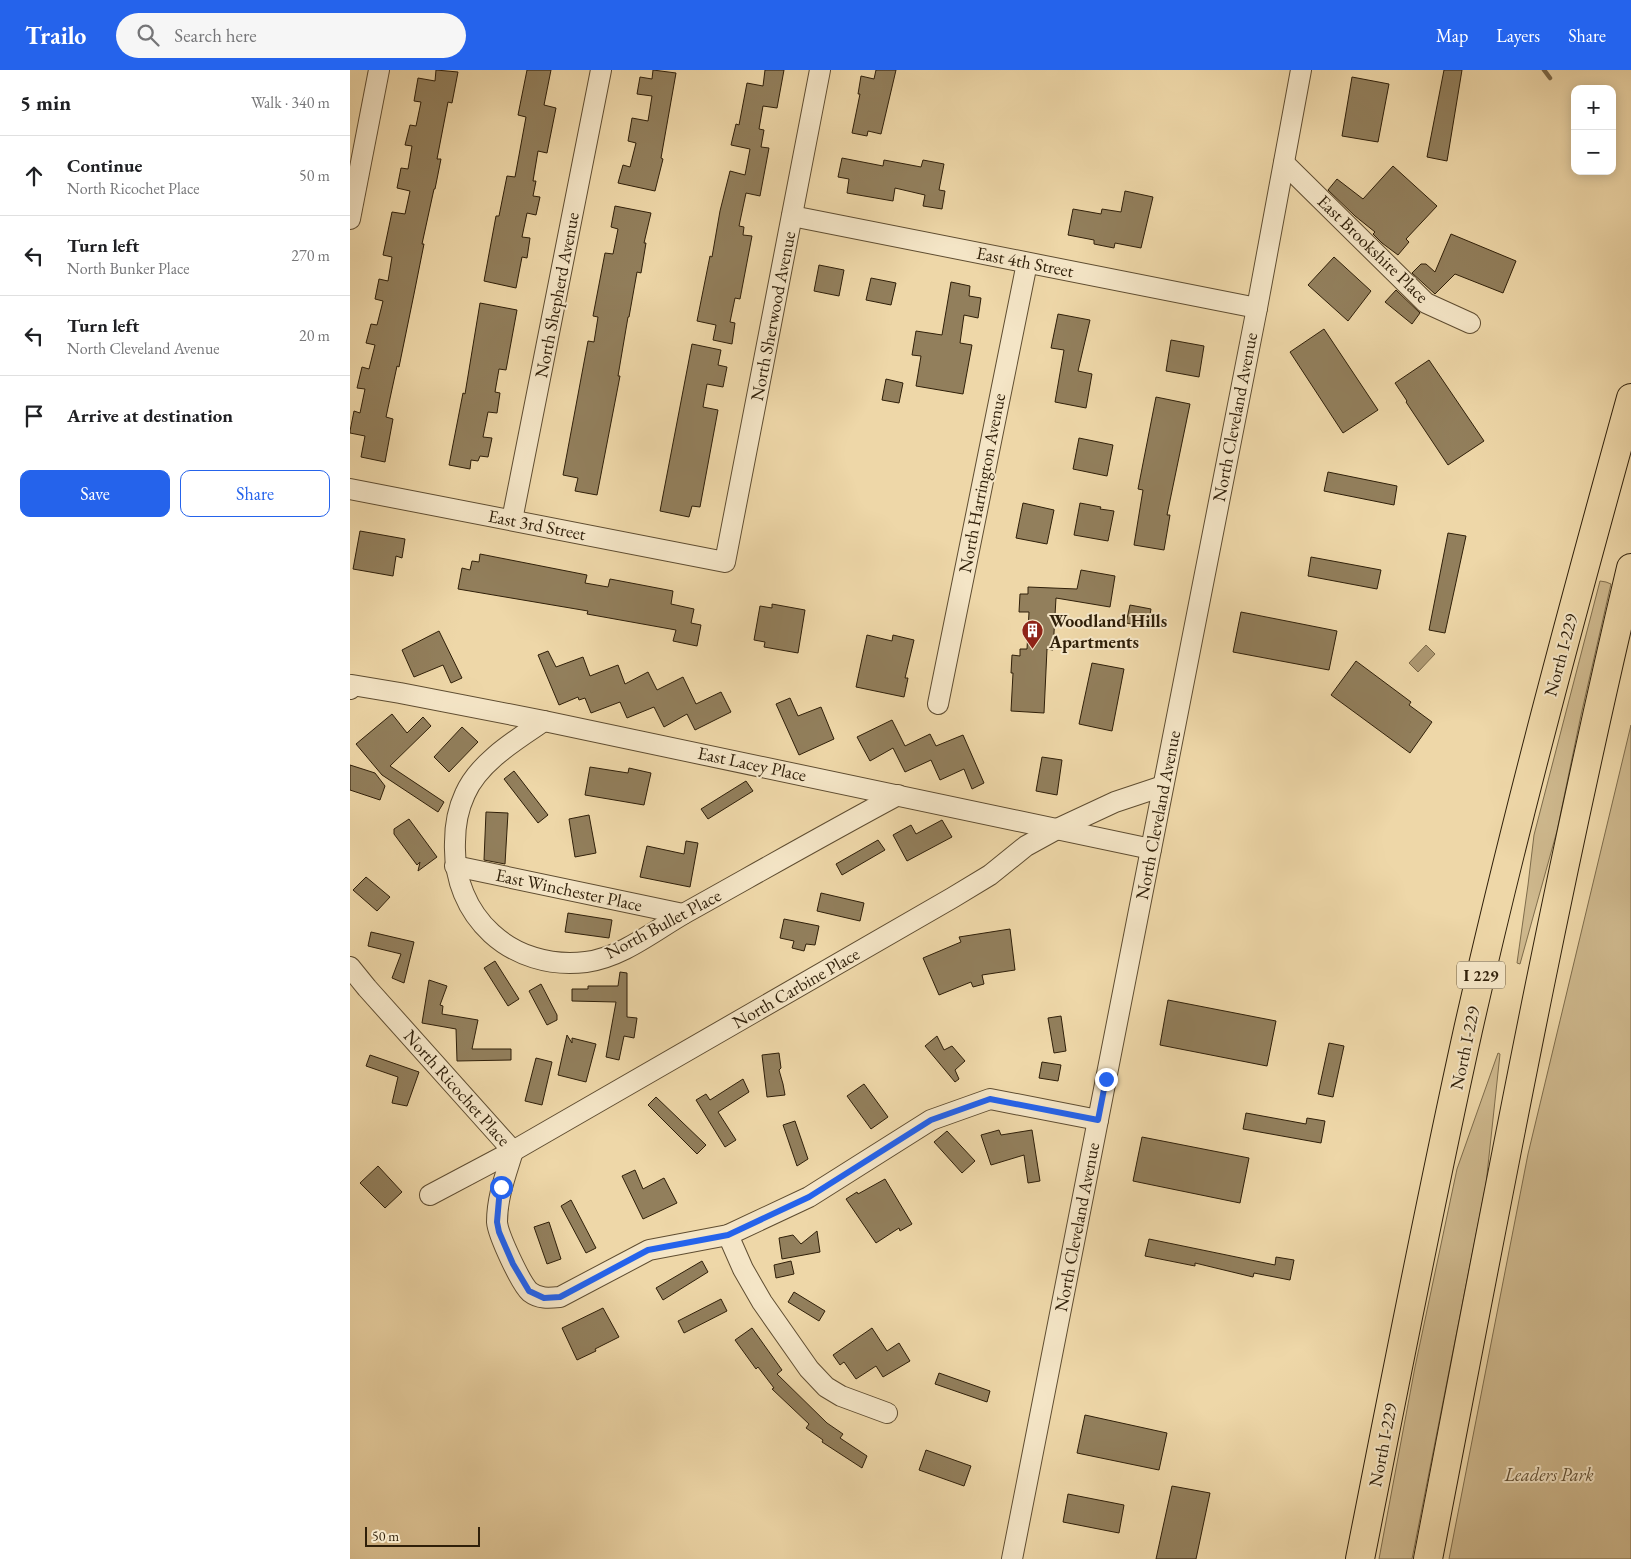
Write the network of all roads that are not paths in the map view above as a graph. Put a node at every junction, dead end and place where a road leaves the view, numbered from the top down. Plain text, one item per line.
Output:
1 (379, 70) edge
2 (601, 70) edge
3 (820, 70) edge
4 (1301, 70) edge
5 (1284, 163) junction
6 (792, 216) junction
7 (350, 219) edge
8 (1026, 262) junction
9 (1257, 308) junction
10 (1470, 323) dead end
11 (1631, 398) edge
12 (350, 489) edge
13 (512, 520) junction
14 (725, 562) joint
15 (1631, 568) edge
16 (351, 687) edge
17 (938, 704) dead end
18 (544, 721) junction
19 (1163, 786) junction
20 (898, 795) junction
21 (1057, 828) junction
22 (1151, 850) junction
23 (455, 866) junction
24 (683, 914) junction
25 (350, 967) edge
26 (1098, 1120) junction
27 (514, 1151) junction
28 (430, 1195) dead end
29 (728, 1235) junction
30 (887, 1413) dead end
31 (1012, 1559) edge
32 (1360, 1559) edge
33 (1428, 1559) edge

1 - 7 street
2 - 13 street, North Shepherd Avenue
3 - 6 street, North Sherwood Avenue
4 - 5 street, North Cleveland Avenue
5 - 9 street, North Cleveland Avenue
5 - 10 street, East Brookshire Place
6 - 8 street, East 4th Street
6 - 14 street, North Sherwood Avenue
8 - 9 street, East 4th Street
8 - 17 street, North Harrington Avenue
9 - 19 street, North Cleveland Avenue
11 - 32 highway, North I-229 / I 229
12 - 13 street, East 3rd Street
13 - 14 street, East 3rd Street
15 - 33 highway
16 - 18 street, East Lacey Place
18 - 20 street, East Lacey Place
18 - 23 street, North Bullet Place
19 - 21 street, North Carbine Place
19 - 22 street, North Cleveland Avenue
20 - 21 street, East Lacey Place
20 - 24 street, North Bullet Place
21 - 22 street, East Lacey Place
21 - 27 street, North Carbine Place
22 - 26 street, North Cleveland Avenue
23 - 24 street, East Winchester Place
23 - 24 street, North Bullet Place
25 - 27 street, North Ricochet Place
26 - 29 street
26 - 31 street, North Cleveland Avenue
27 - 28 street, North Carbine Place
27 - 29 street, North Ricochet Place
29 - 30 street

